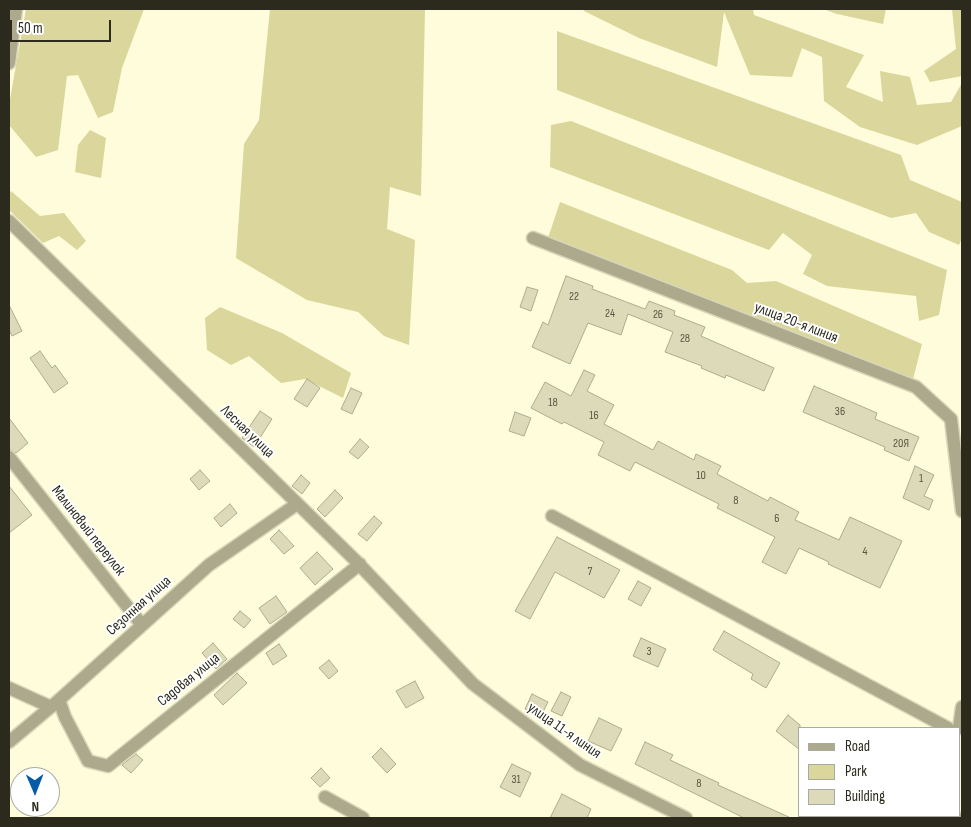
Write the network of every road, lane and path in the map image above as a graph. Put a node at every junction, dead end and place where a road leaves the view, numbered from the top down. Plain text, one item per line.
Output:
1 (16, 9) edge
2 (9, 58) edge
3 (9, 220) edge
4 (533, 238) dead end
5 (9, 457) edge
6 (297, 504) junction
7 (962, 511) edge
8 (552, 516) dead end
9 (360, 564) junction
10 (142, 626) junction
11 (460, 670) joint
12 (9, 688) edge
13 (55, 703) junction
14 (962, 707) edge
15 (946, 727) edge
16 (959, 727) edge
17 (9, 742) edge
18 (325, 797) dead end
19 (363, 818) edge
20 (686, 818) edge

1 - 2 street
3 - 6 street, Лесная улица
4 - 7 street, улица 20-я линия
5 - 10 street, Малиновый переулок
6 - 9 street, Лесная улица
6 - 10 street, Сезонная улица
8 - 15 street
9 - 11 street, Лесная улица
9 - 13 street, Садовая улица
10 - 13 street, Сезонная улица
11 - 20 street, улица 11-я линия
12 - 13 street
13 - 17 street, Сезонная улица
14 - 16 street
18 - 19 street

